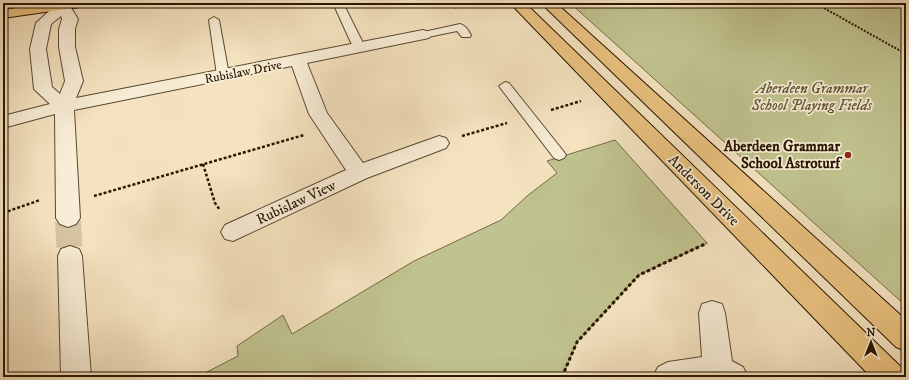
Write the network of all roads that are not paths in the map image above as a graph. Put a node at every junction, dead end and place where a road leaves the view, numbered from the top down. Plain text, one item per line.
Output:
1 (80, 3) edge
2 (338, 3) edge
3 (517, 3) edge
4 (548, 3) edge
5 (63, 6) junction
6 (3, 14) edge
7 (214, 20) dead end
8 (423, 35) joint
9 (466, 35) dead end
10 (360, 47) junction
11 (298, 60) junction
12 (223, 75) junction
13 (506, 86) dead end
14 (64, 106) junction
15 (3, 122) edge
16 (439, 143) dead end
17 (560, 155) dead end
18 (359, 173) junction
19 (67, 204) tunnel mouth
20 (233, 232) dead end
21 (70, 256) tunnel mouth
22 (712, 313) dead end
23 (906, 338) edge
24 (725, 373) edge
25 (76, 377) edge
26 (668, 377) edge
27 (892, 377) edge

1 - 5 main road
2 - 10 lane
3 - 27 main road, Anderson Drive
4 - 23 main road, Anderson Drive
5 - 6 main road
5 - 14 street
5 - 14 street
7 - 12 lane
8 - 9 lane
8 - 10 street, Rubislaw Drive
10 - 11 street, Rubislaw Drive
11 - 12 street, Rubislaw Drive
11 - 18 street
12 - 14 street, Rubislaw Drive
13 - 17 lane
14 - 15 street, Rubislaw Drive
14 - 19 street
16 - 18 street, Rubislaw View
18 - 20 street, Rubislaw View
21 - 25 street
22 - 24 street
24 - 26 street

